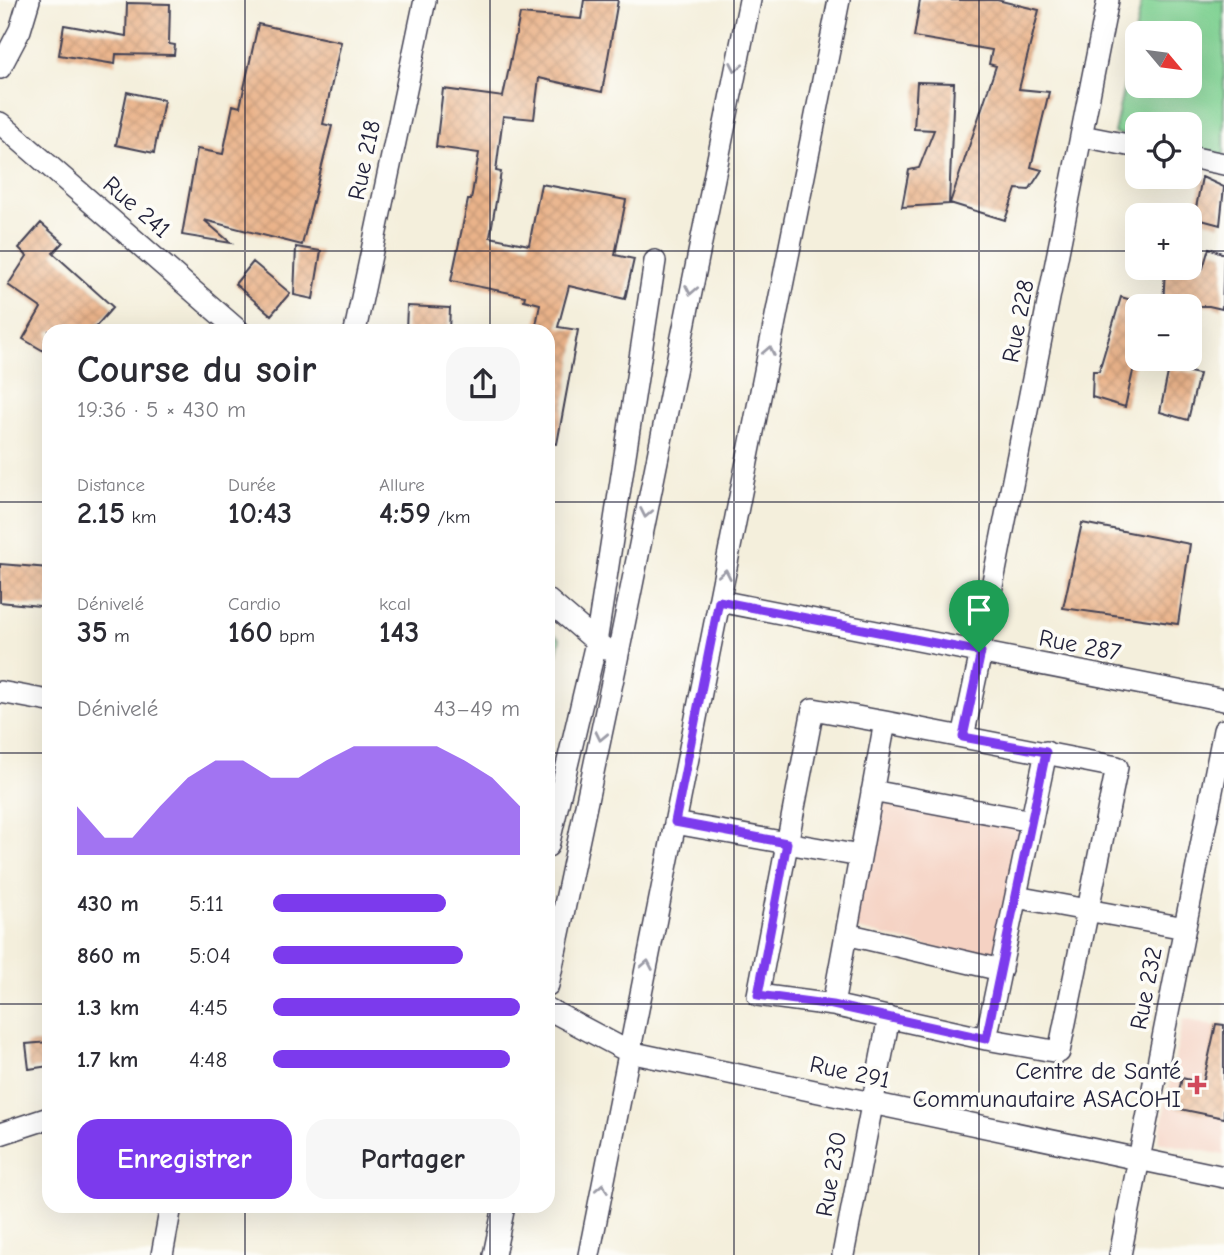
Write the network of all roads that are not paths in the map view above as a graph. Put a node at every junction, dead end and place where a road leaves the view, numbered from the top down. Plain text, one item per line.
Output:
1 (29, 0) edge
2 (425, 0) edge
3 (750, 0) edge
4 (839, 0) edge
5 (1108, 0) edge
6 (0, 68) edge
7 (0, 123) edge
8 (1082, 136) junction
9 (1125, 144) edge
10 (1202, 159) edge
11 (1224, 164) edge
12 (655, 261) dead end
13 (231, 324) edge
14 (356, 324) edge
15 (719, 601) junction
16 (555, 606) edge
17 (596, 642) junction
18 (980, 652) junction
19 (617, 659) junction
20 (0, 692) edge
21 (42, 700) edge
22 (1224, 700) edge
23 (885, 722) junction
24 (1224, 730) edge
25 (963, 737) junction
26 (1046, 752) junction
27 (872, 791) junction
28 (555, 816) edge
29 (1032, 821) junction
30 (675, 822) junction
31 (787, 843) junction
32 (860, 856) junction
33 (1016, 897) junction
34 (1089, 909) junction
35 (1185, 928) junction
36 (846, 934) junction
37 (555, 952) edge
38 (1001, 970) junction
39 (833, 1005) junction
40 (555, 1013) edge
41 (889, 1017) junction
42 (986, 1039) junction
43 (629, 1052) junction
44 (871, 1103) junction
45 (42, 1120) edge
46 (0, 1134) edge
47 (1139, 1160) junction
48 (1224, 1177) edge
49 (170, 1213) edge
50 (503, 1213) edge
51 (162, 1255) edge
52 (494, 1255) edge
53 (589, 1255) edge
54 (843, 1255) edge
55 (1120, 1255) edge

1 - 6 street
2 - 14 street, Rue 218
3 -> 19 street
15 -> 4 street
5 - 8 street, Rue 228
7 - 13 street, Rue 241
8 - 9 street
8 - 18 street, Rue 228
10 - 11 street
12 - 17 street
15 - 18 street, Rue 287
15 - 30 street
16 - 17 street
17 - 19 street
17 - 28 street
18 - 22 street, Rue 287
18 - 25 street, Rue 228
19 -> 37 street
20 - 21 street
23 - 25 street
23 - 27 street
23 - 31 street
24 - 35 street, Rue 232
25 - 26 street
26 - 29 street
26 - 34 street
27 - 29 street
27 - 32 street
29 - 33 street
30 - 31 street
43 -> 30 street
31 - 32 street
31 - 39 street
32 - 36 street
33 - 34 street
33 - 38 street
34 - 35 street
34 - 42 street
35 - 47 street, Rue 232
36 - 38 street
36 - 39 street
38 - 42 street
39 - 41 street
40 - 43 street, Rue 291
41 - 42 street
41 - 44 street, Rue 230
43 - 44 street, Rue 291
53 -> 43 street
44 - 47 street, Rue 291
44 - 54 street, Rue 230
45 - 46 street
47 - 48 street, Rue 291
47 - 55 street, Rue 232
49 - 51 street
50 - 52 street

